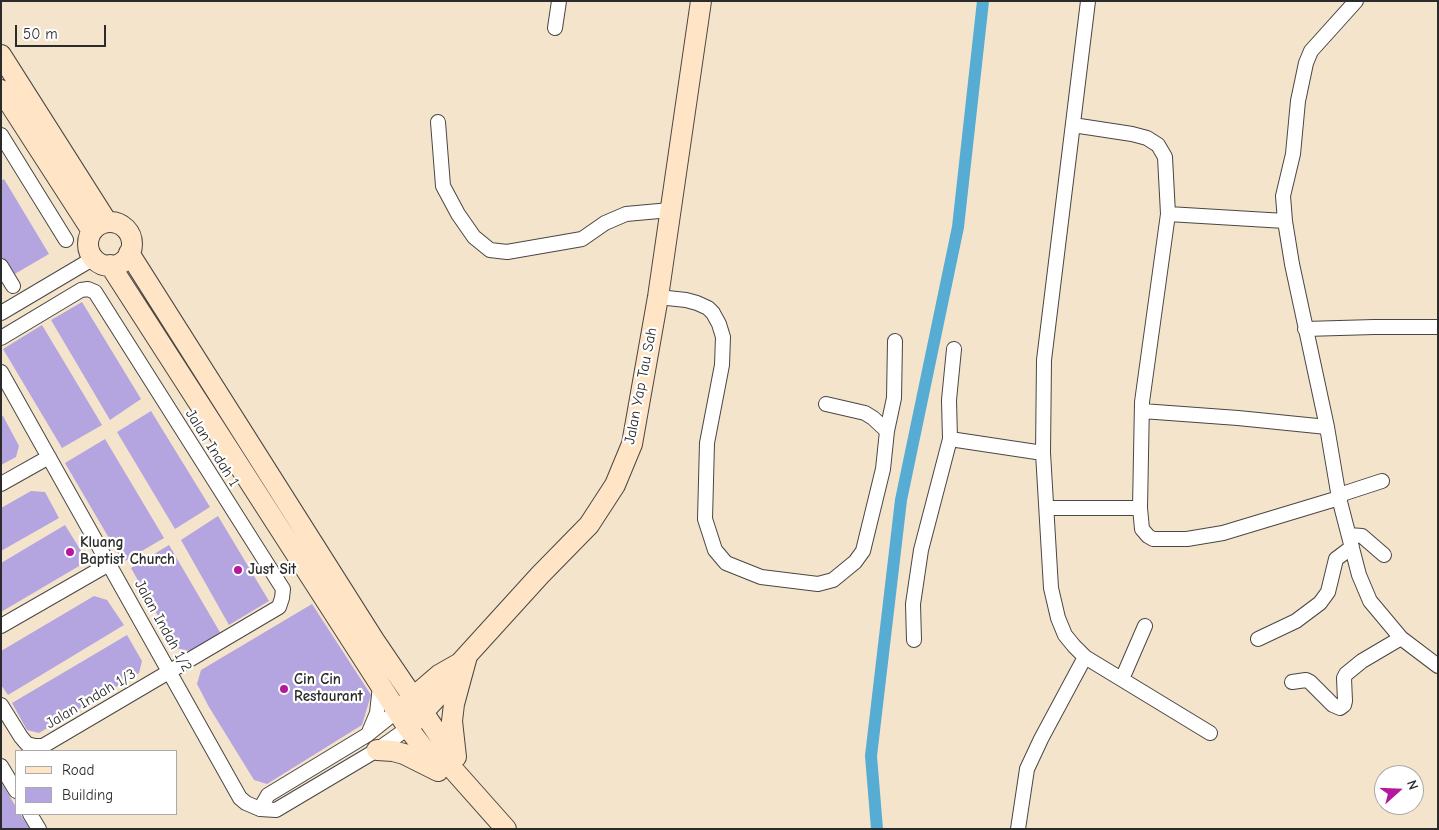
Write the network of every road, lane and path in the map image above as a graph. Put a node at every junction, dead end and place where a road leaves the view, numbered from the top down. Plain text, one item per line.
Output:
1 (560, 1) edge
2 (701, 1) edge
3 (1088, 1) edge
4 (1356, 1) edge
5 (556, 28) dead end
6 (1, 55) edge
7 (1, 90) edge
8 (438, 122) dead end
9 (1074, 124) junction
10 (1, 135) edge
11 (5, 151) edge
12 (670, 210) junction
13 (1168, 214) junction
14 (1285, 221) junction
15 (99, 227) junction
16 (66, 240) dead end
17 (129, 253) junction
18 (102, 262) junction
19 (1, 266) edge
20 (13, 286) dead end
21 (658, 297) junction
22 (1, 313) edge
23 (1438, 327) edge
24 (1305, 329) junction
25 (1, 338) edge
26 (896, 341) dead end
27 (954, 349) dead end
28 (1, 372) edge
29 (826, 404) dead end
30 (1142, 411) junction
31 (1327, 427) junction
32 (888, 431) junction
33 (950, 439) junction
34 (1043, 453) junction
35 (49, 457) junction
36 (1382, 481) dead end
37 (1, 484) edge
38 (1339, 496) junction
39 (1047, 508) junction
40 (1140, 508) junction
41 (1351, 541) junction
42 (1384, 554) dead end
43 (109, 564) junction
44 (1, 626) edge
45 (1145, 626) dead end
46 (1401, 638) junction
47 (1258, 639) dead end
48 (914, 640) dead end
49 (1085, 657) junction
50 (463, 660) junction
51 (388, 662) junction
52 (1438, 666) edge
53 (169, 671) junction
54 (1122, 679) junction
55 (1292, 682) dead end
56 (380, 686) junction
57 (412, 696) junction
58 (1, 705) edge
59 (397, 711) junction
60 (424, 713) junction
61 (408, 728) junction
62 (1210, 733) dead end
63 (372, 742) junction
64 (1, 766) edge
65 (450, 766) junction
66 (465, 783) junction
67 (15, 789) edge
68 (31, 815) edge
69 (39, 829) edge
70 (506, 829) edge
71 (1018, 829) edge

1 - 5 street
2 - 12 street, Jalan Yap Tau Sah
3 - 9 street
4 - 14 street
6 - 15 street
7 - 15 street
8 - 12 street
9 - 13 street
9 - 34 street
10 - 11 street
11 - 16 street
12 - 21 street, Jalan Yap Tau Sah
13 - 14 street
13 - 30 street
14 - 24 street
15 - 17 street
15 - 18 street
17 - 18 street
17 - 51 street
18 - 22 street
18 - 56 street
19 - 20 street
21 - 32 street
21 - 50 street, Jalan Yap Tau Sah
23 - 24 street
24 - 31 street
25 - 53 street, Jalan Indah 1
26 - 32 street
27 - 33 street
28 - 35 street, Jalan Indah 1/2
29 - 32 street
30 - 31 street
30 - 40 street
31 - 38 street
33 - 34 street
33 - 48 street
34 - 39 street
35 - 37 street
35 - 43 street, Jalan Indah 1/2
36 - 38 street
38 - 40 street
38 - 41 street
39 - 40 street
39 - 49 street
41 - 42 street
41 - 46 street
41 - 47 street
43 - 44 street
43 - 53 street, Jalan Indah 1/2
45 - 54 street
46 - 52 street
46 - 55 street
49 - 54 street
49 - 71 street
50 - 51 street
50 - 57 street, Jalan Yap Tau Sah
50 - 60 street
50 - 66 street
51 - 57 street
53 - 58 street, Jalan Indah 1/3
53 - 63 street, Jalan Indah 1/2
54 - 62 street
56 - 59 street
56 - 63 street
57 - 59 street, Jalan Yap Tau Sah
57 - 60 street
59 - 61 street
59 - 63 street, Jalan Indah 1/2
60 - 61 street
60 - 65 street
61 - 63 street, Jalan Indah 1/2
61 - 65 street
63 - 66 street
64 - 67 street
65 - 66 street
66 - 70 street
68 - 69 street

